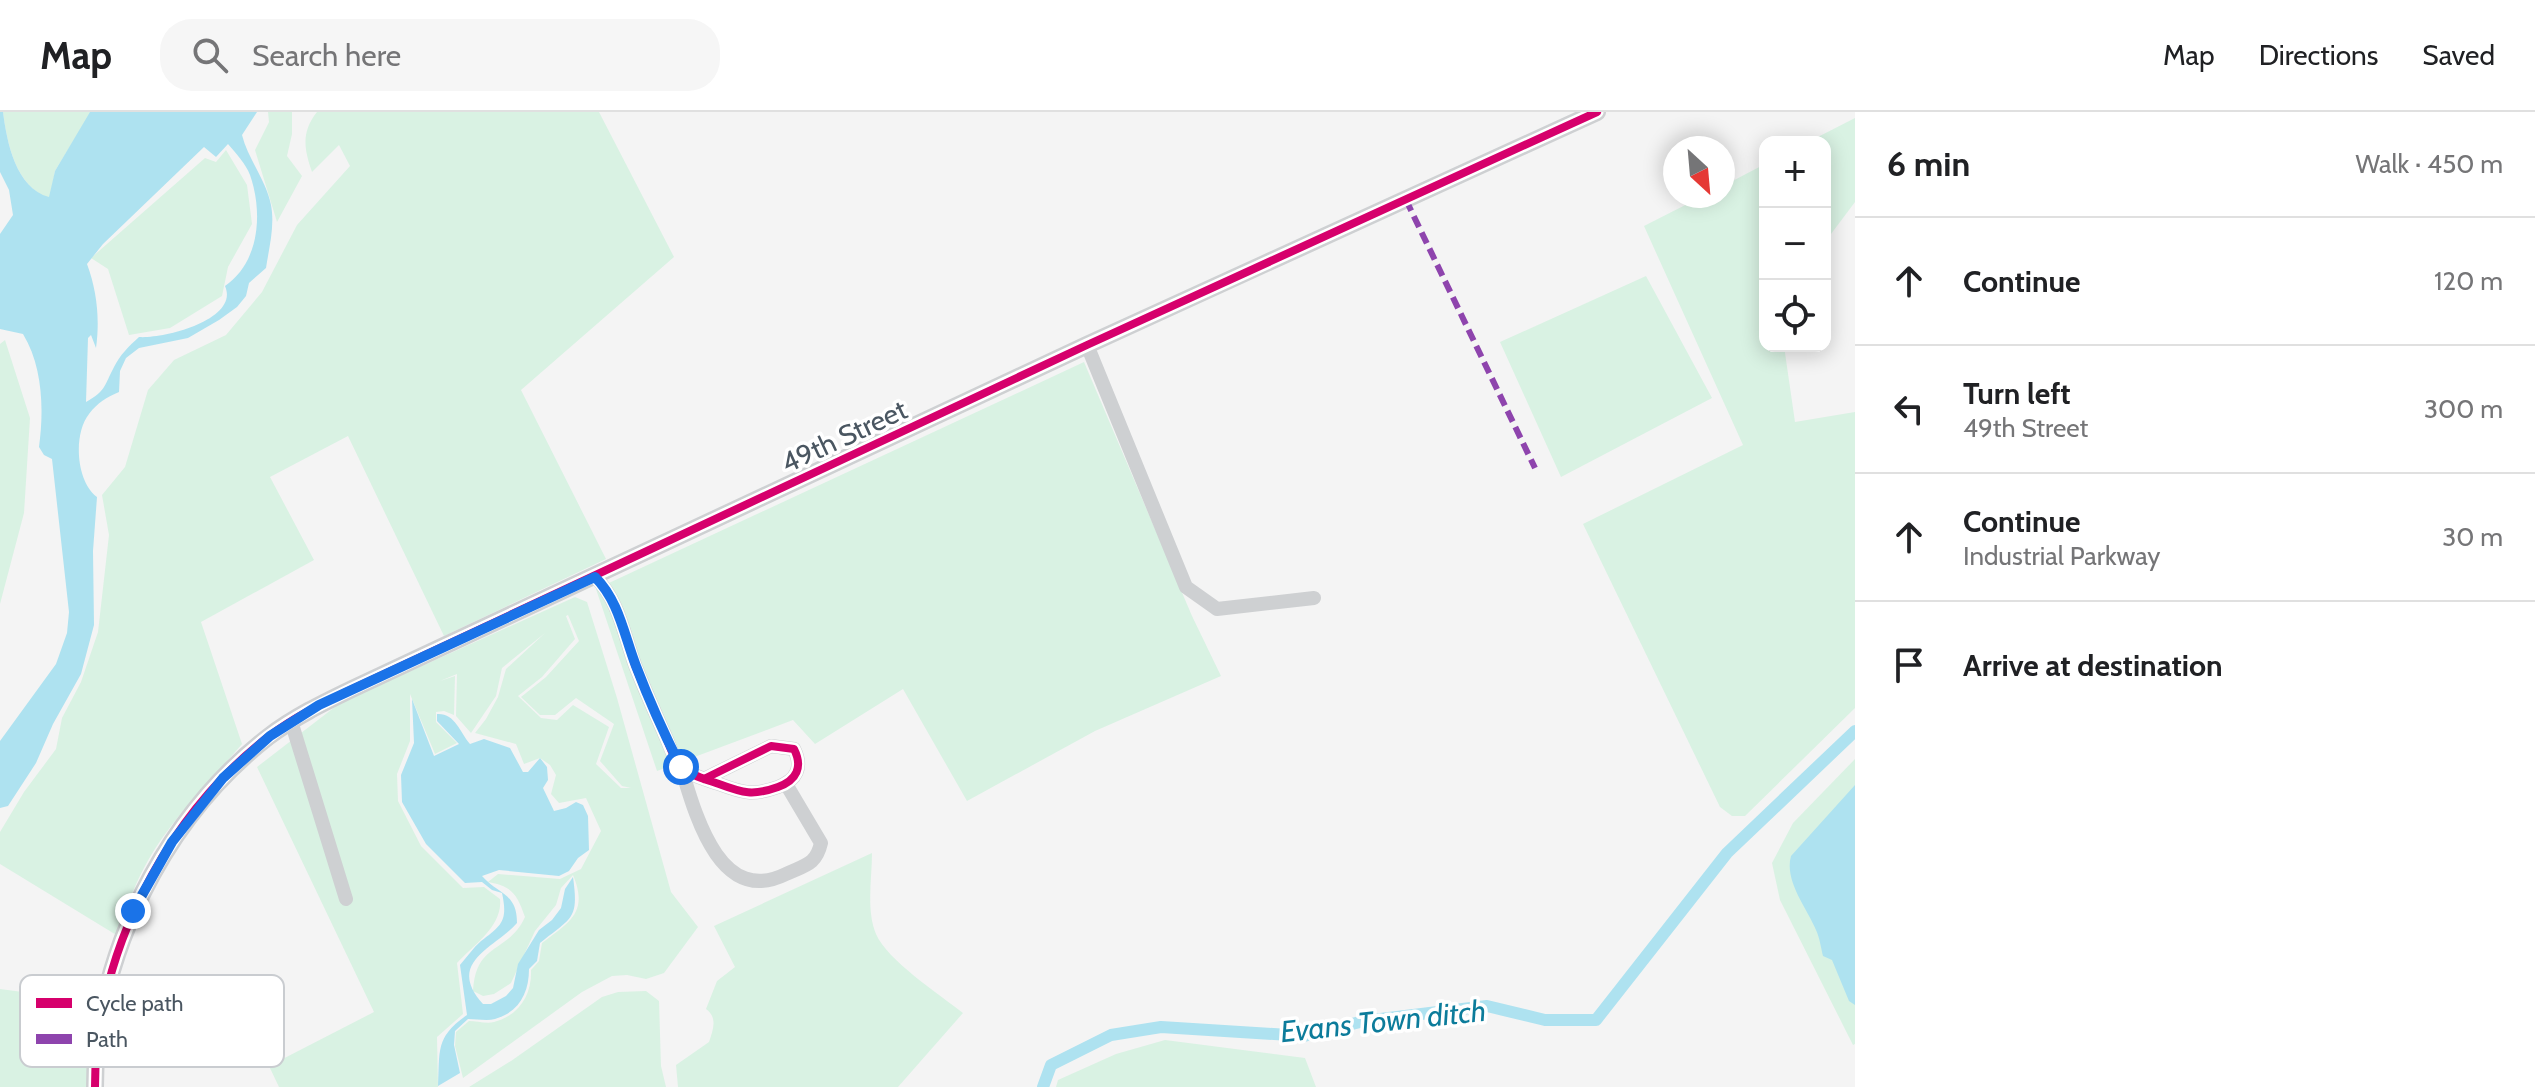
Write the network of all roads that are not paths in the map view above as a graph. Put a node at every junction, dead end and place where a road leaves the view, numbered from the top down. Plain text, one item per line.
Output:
1 (1597, 112) edge
2 (1087, 345) junction
3 (595, 577) junction
4 (1314, 598) dead end
5 (291, 721) junction
6 (681, 767) junction
7 (704, 779) junction
8 (786, 784) junction
9 (346, 899) dead end
10 (111, 975) edge
11 (96, 1067) edge
12 (95, 1087) edge

1 - 2 street, 49th Street
2 - 3 street, 49th Street
2 - 4 street
3 - 5 street, 49th Street
3 - 6 street
5 - 9 street
5 - 10 street, 49th Street
6 - 7 street
6 - 8 street
7 - 8 street
7 - 8 street
11 - 12 street, 49th Street

